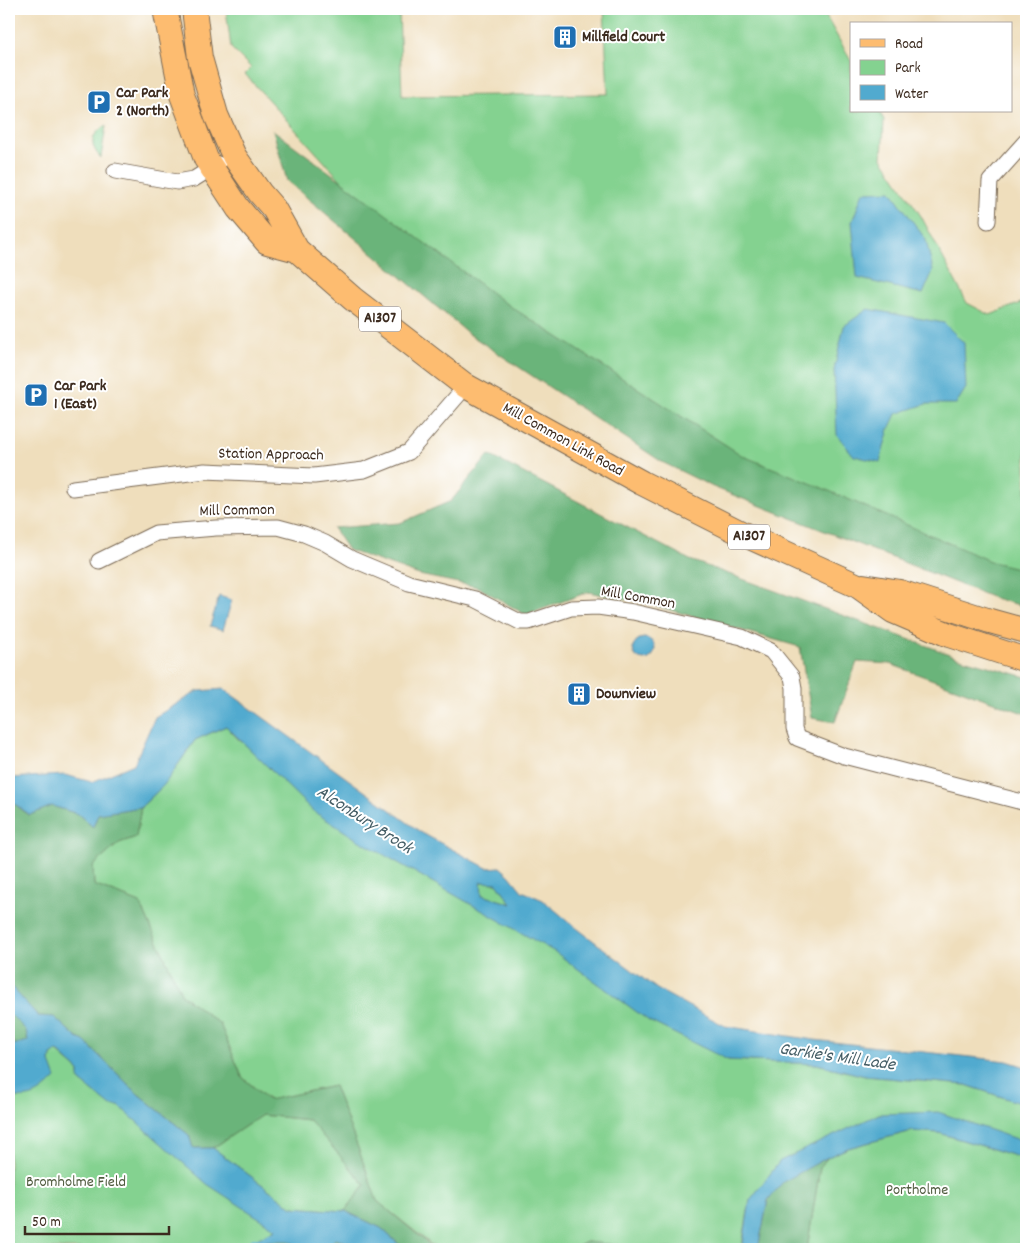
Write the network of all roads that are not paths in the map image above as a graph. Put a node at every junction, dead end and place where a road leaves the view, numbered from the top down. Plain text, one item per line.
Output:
1 (165, 9) edge
2 (194, 9) edge
3 (1026, 141) edge
4 (234, 156) junction
5 (211, 168) junction
6 (115, 171) dead end
7 (988, 221) dead end
8 (297, 250) junction
9 (466, 386) junction
10 (73, 488) dead end
11 (99, 561) dead end
12 (858, 586) junction
13 (1026, 631) edge
14 (1026, 660) edge
15 (1026, 803) edge

1 - 5 main road, Mill Common Link Road / A1307
2 - 4 main road, Mill Common Link Road / A1307
3 - 7 street
4 - 5 street
4 - 8 main road, Mill Common Link Road / A1307
5 - 6 street
5 - 8 main road, Mill Common Link Road / A1307
8 - 9 main road, Mill Common Link Road / A1307
9 - 10 street, Station Approach
9 - 12 main road, Mill Common Link Road / A1307
11 - 15 street, Mill Common
12 - 13 main road, Mill Common Link Road / A1307
12 - 14 main road, Mill Common Link Road / A1307

